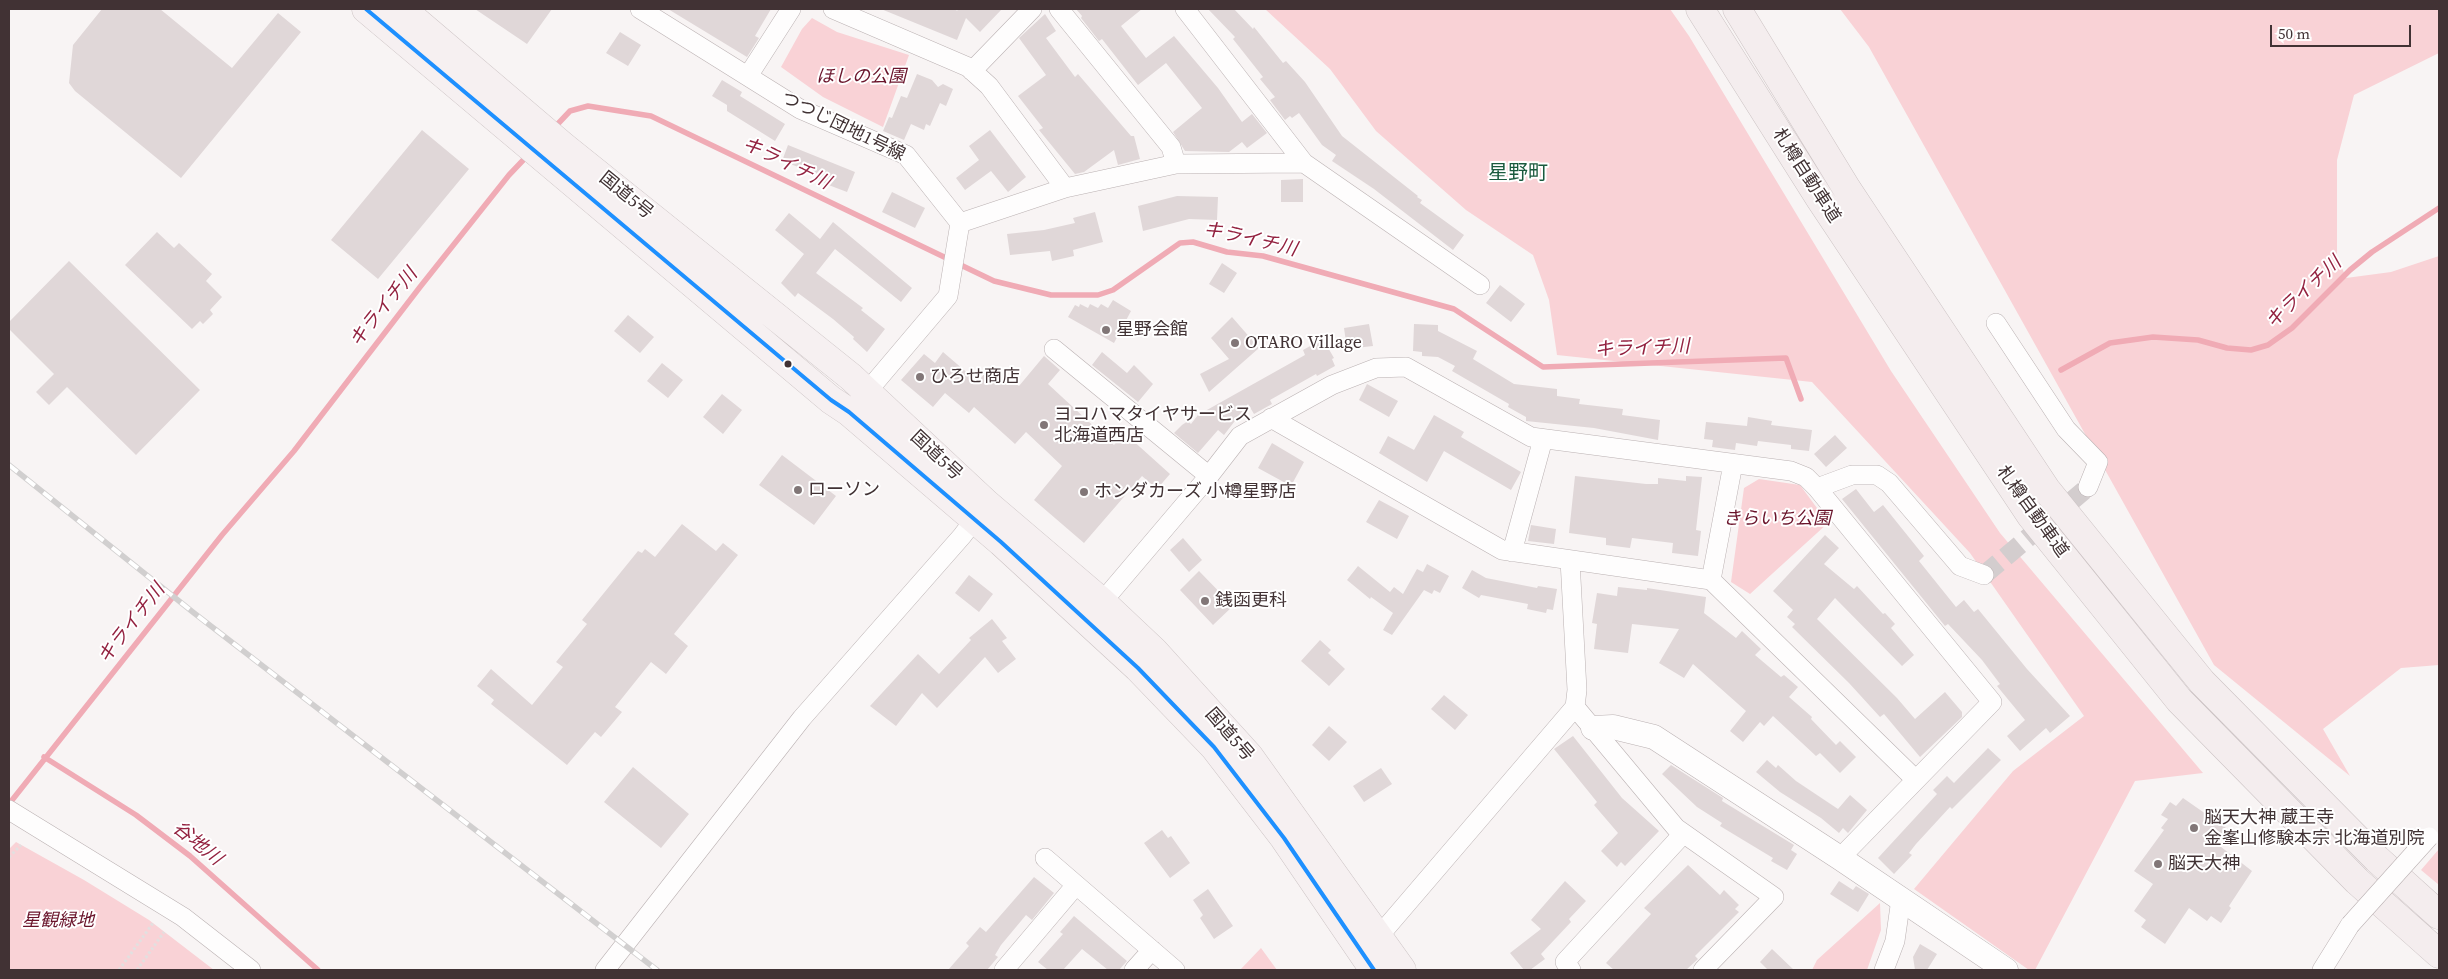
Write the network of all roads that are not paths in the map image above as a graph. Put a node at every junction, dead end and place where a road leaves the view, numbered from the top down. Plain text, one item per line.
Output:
1 (366, 9) edge
2 (402, 9) edge
3 (640, 9) edge
4 (791, 9) edge
5 (833, 9) edge
6 (1032, 9) edge
7 (1059, 9) edge
8 (1185, 9) edge
9 (1700, 9) edge
10 (1737, 9) edge
11 (972, 71) junction
12 (748, 76) junction
13 (531, 133) junction
14 (556, 154) junction
15 (1304, 163) junction
16 (1176, 164) junction
17 (1065, 188) junction
18 (960, 223) junction
19 (1480, 285) dead end
20 (1996, 323) dead end
21 (1054, 349) dead end
22 (868, 392) junction
23 (849, 412) junction
24 (1271, 418) junction
25 (1543, 439) junction
26 (1734, 464) junction
27 (1209, 476) junction
28 (2088, 487) tunnel mouth
29 (1817, 488) junction
30 (980, 512) junction
31 (1512, 552) junction
32 (1570, 560) junction
33 (1984, 575) dead end
34 (1710, 580) junction
35 (1102, 602) junction
36 (1575, 706) junction
37 (1593, 728) junction
38 (1916, 780) junction
39 (9, 810) edge
40 (1683, 834) junction
41 (2429, 837) dead end
42 (1044, 858) dead end
43 (1840, 858) junction
44 (1076, 885) junction
45 (1901, 899) junction
46 (2439, 915) edge
47 (1379, 936) junction
48 (1152, 950) junction
49 (2439, 954) edge
50 (251, 970) edge
51 (605, 970) edge
52 (1004, 970) edge
53 (1134, 970) edge
54 (1175, 970) edge
55 (1374, 970) edge
56 (1402, 970) edge
57 (1571, 970) edge
58 (1703, 970) edge
59 (1884, 970) edge
60 (2006, 970) edge
61 (2322, 970) edge

1 - 13 highway, 国道5号
2 - 13 highway, 国道5号
3 - 12 street, つつじ団地1号線
4 - 12 street
5 - 11 street
6 - 11 street
7 - 16 street
8 - 15 street
9 - 49 highway, 札樽自動車道
10 - 46 highway, 札樽自動車道
11 - 17 street
12 - 18 street, つつじ団地1号線
13 - 14 highway, 国道5号
14 - 22 highway, 国道5号
14 - 23 highway, 国道5号
15 - 16 street
15 - 19 street
16 - 17 street
17 - 18 street
18 - 22 street
20 - 28 street
21 - 27 street
22 - 23 street
22 - 30 highway, 国道5号
23 - 30 highway, 国道5号
24 - 25 street
24 - 27 street
24 - 31 street
25 - 26 street
25 - 31 street
26 - 29 street
26 - 34 street
27 - 35 street
29 - 33 street
29 - 38 street
30 - 35 highway, 国道5号
30 - 51 street
30 - 55 highway, 国道5号
31 - 32 street
32 - 34 street
32 - 36 street
34 - 38 street
35 - 47 highway, 国道5号
36 - 37 street
36 - 47 street
37 - 40 street
37 - 43 street
38 - 43 street
39 - 50 street
40 - 57 street
40 - 58 street
41 - 61 street, bridge
42 - 44 street
43 - 45 street
44 - 48 street
44 - 52 street
45 - 59 street
45 - 60 street
47 - 56 highway, 国道5号
48 - 53 street
48 - 54 street

